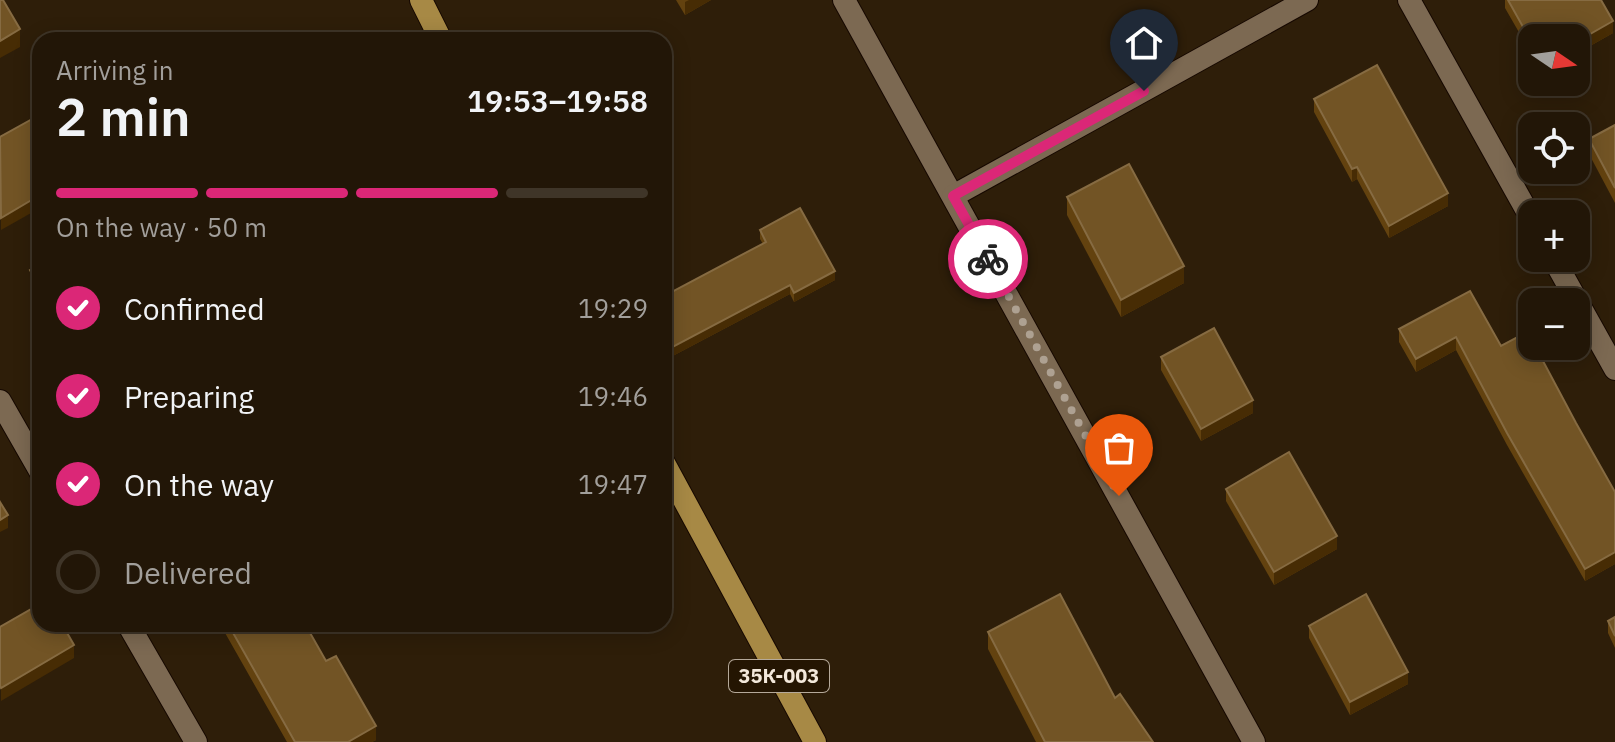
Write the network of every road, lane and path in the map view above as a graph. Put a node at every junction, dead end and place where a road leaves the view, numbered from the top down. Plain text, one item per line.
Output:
1 (421, 0) edge
2 (844, 0) edge
3 (1307, 0) edge
4 (1409, 0) edge
5 (437, 32) edge
6 (953, 196) junction
7 (1521, 200) edge
8 (1561, 272) edge
9 (1615, 369) edge
10 (0, 401) edge
11 (32, 457) edge
12 (672, 478) edge
13 (133, 632) edge
14 (196, 742) edge
15 (815, 742) edge
16 (1254, 742) edge

1 - 5 main road
2 - 6 street
3 - 6 street
4 - 7 street
6 - 16 street
8 - 9 street
10 - 11 street
12 - 15 main road, 35К-003
13 - 14 street

